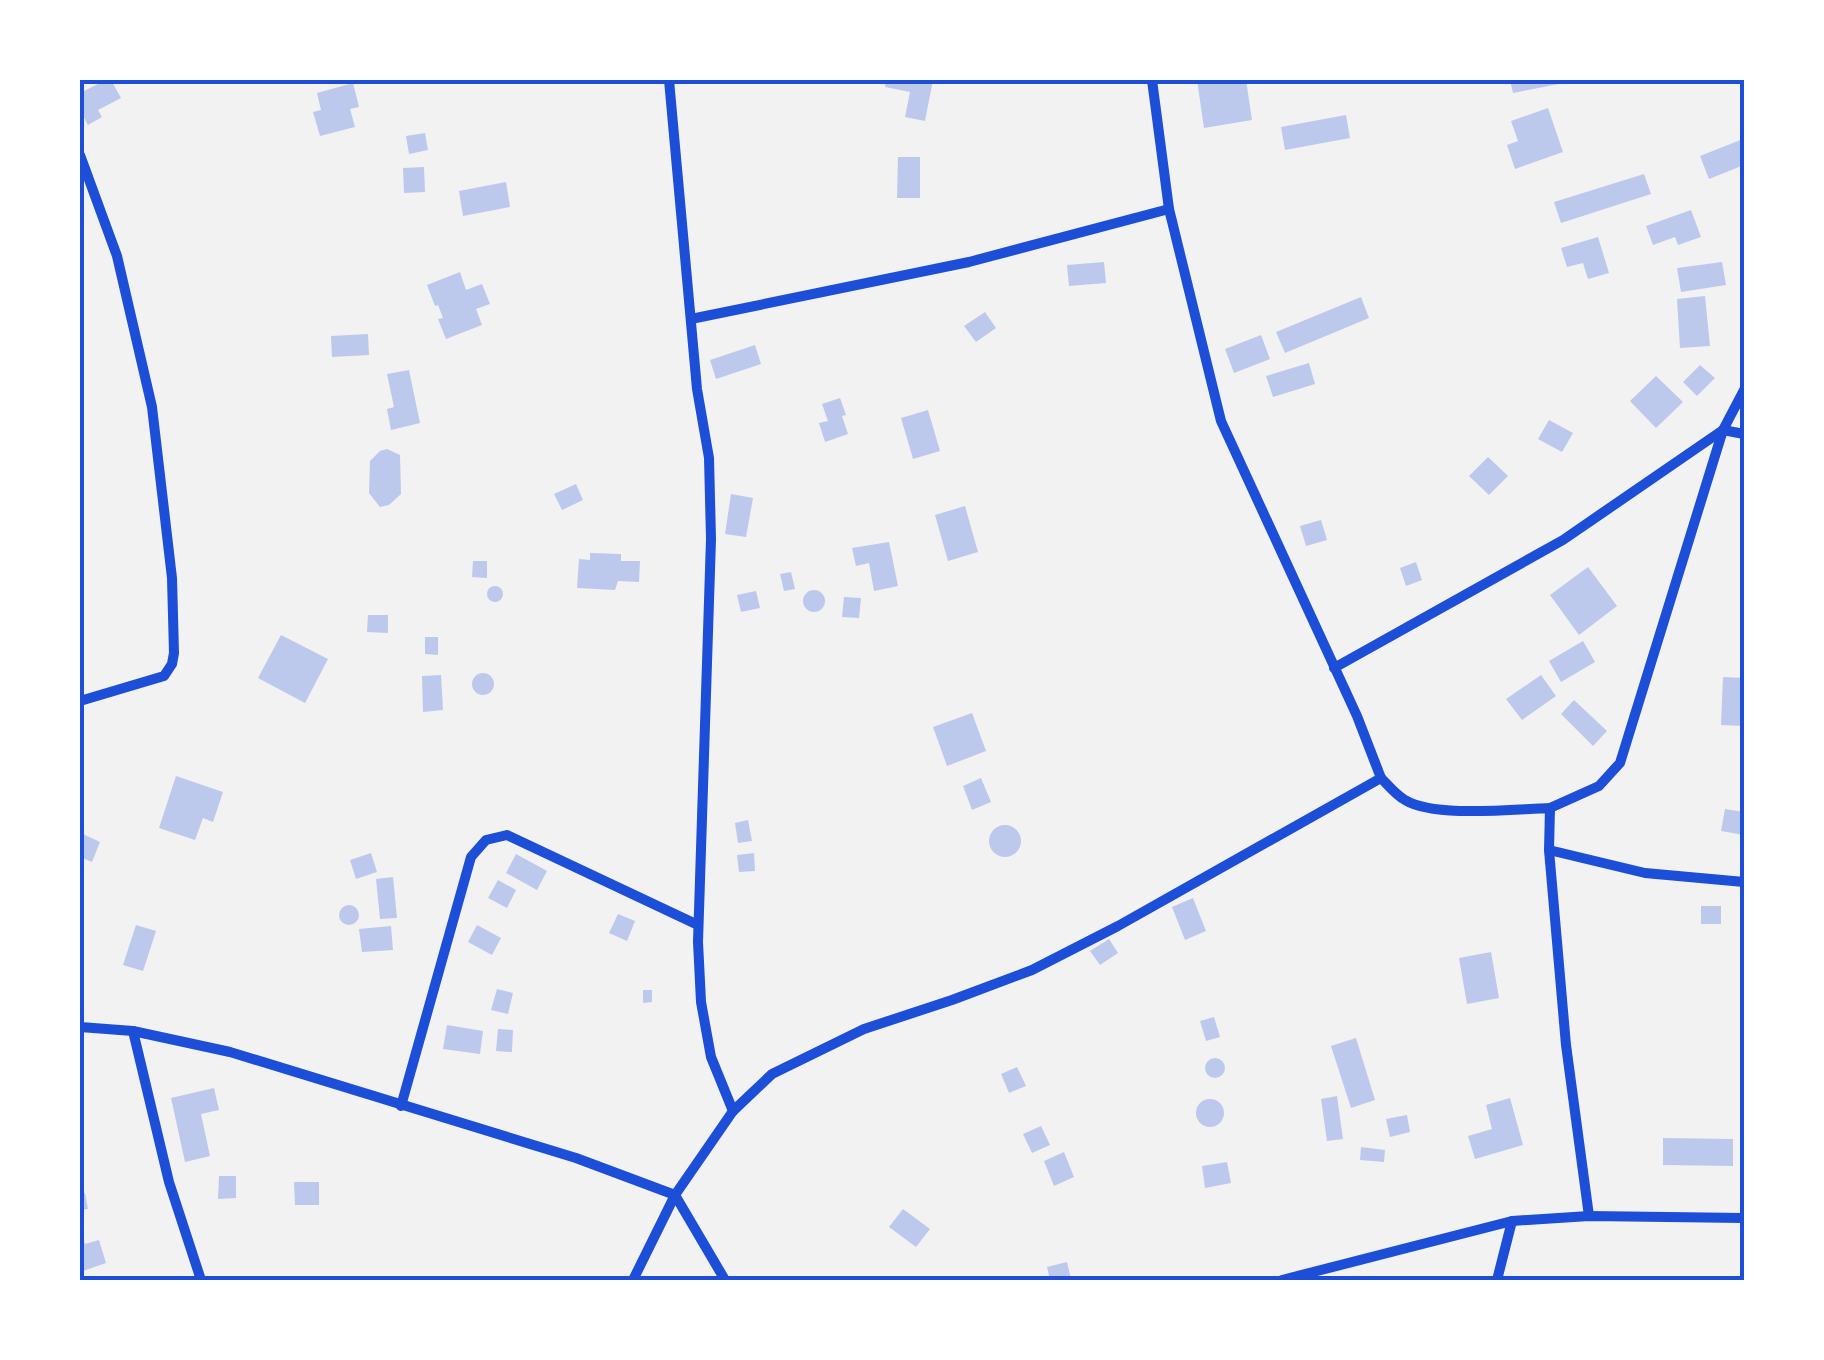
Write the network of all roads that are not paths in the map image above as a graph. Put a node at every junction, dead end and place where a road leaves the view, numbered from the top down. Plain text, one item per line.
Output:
1 (669, 80) edge
2 (1152, 80) edge
3 (80, 154) edge
4 (1170, 210) junction
5 (691, 320) junction
6 (1744, 390) edge
7 (1723, 430) junction
8 (1744, 434) edge
9 (1334, 668) junction
10 (80, 701) edge
11 (1381, 778) junction
12 (1550, 808) junction
13 (1548, 850) junction
14 (1744, 882) edge
15 (698, 926) junction
16 (80, 1028) edge
17 (133, 1031) junction
18 (401, 1106) junction
19 (733, 1111) junction
20 (675, 1195) junction
21 (1589, 1216) junction
22 (1744, 1218) edge
23 (1512, 1221) junction
24 (201, 1280) edge
25 (633, 1280) edge
26 (725, 1280) edge
27 (1282, 1280) edge
28 (1498, 1280) edge

1 - 5 street
2 - 4 street
3 - 10 street
4 - 5 street
4 - 9 street
5 - 15 street
6 - 7 street
7 - 8 street
7 - 9 street
7 - 12 street
9 - 11 street
11 - 12 street
11 - 19 street
12 - 13 street
13 - 14 street
13 - 21 street
15 - 18 street
15 - 19 street
16 - 17 street
17 - 18 street
17 - 24 street
18 - 20 street
19 - 20 street
20 - 25 street
20 - 26 street
21 - 22 street
21 - 23 street
23 - 27 street
23 - 28 street

